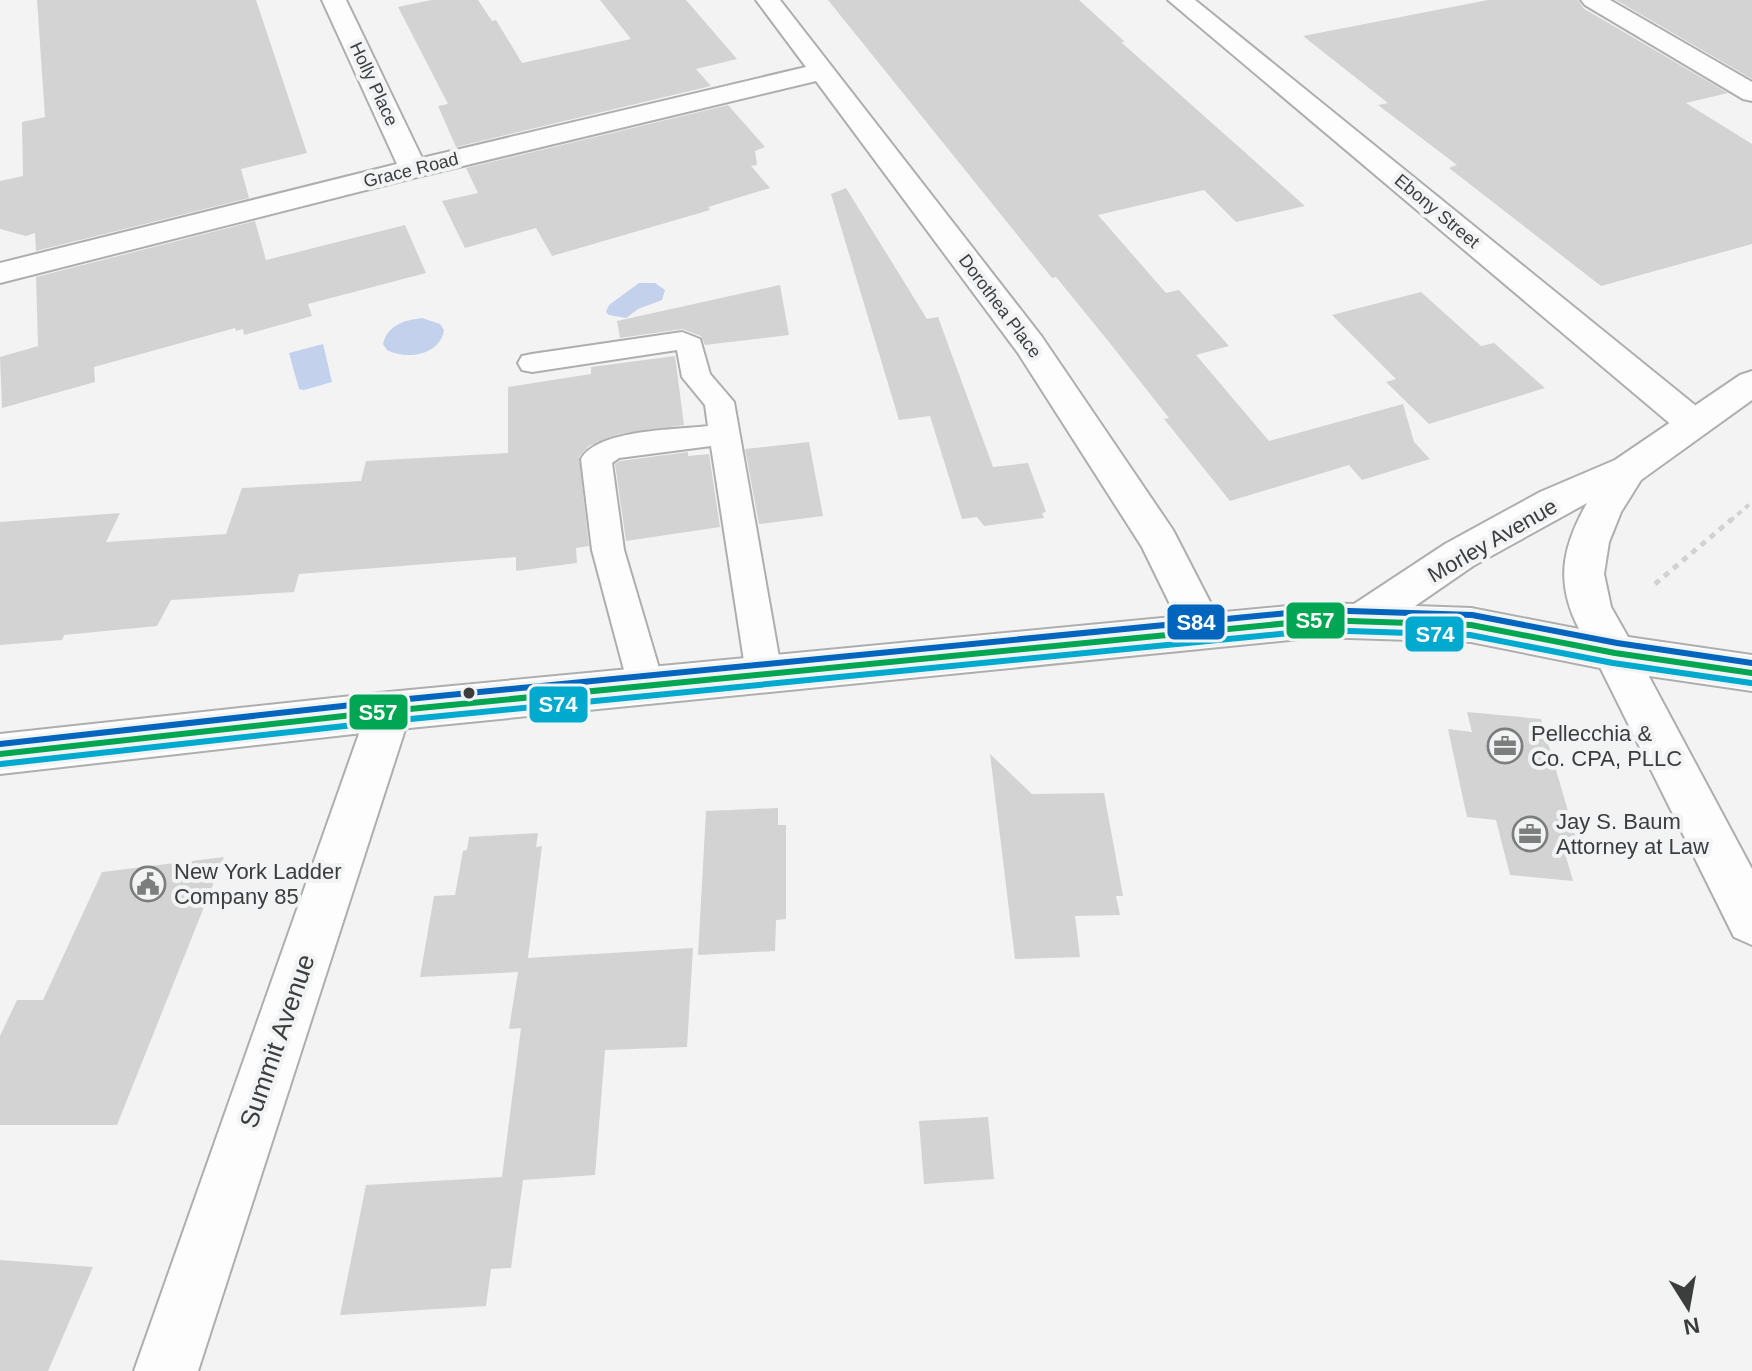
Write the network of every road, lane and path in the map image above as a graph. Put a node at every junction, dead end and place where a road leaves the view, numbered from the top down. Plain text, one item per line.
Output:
1 (334, 0) edge
2 (768, 0) edge
3 (1180, 0) edge
4 (1593, 0) edge
5 (823, 71) junction
6 (1752, 93) edge
7 (413, 169) junction
8 (0, 273) edge
9 (532, 363) dead end
10 (1752, 383) edge
11 (1693, 423) junction
12 (724, 434) junction
13 (1628, 470) junction
14 (1752, 502) edge
15 (1655, 584) dead end
16 (1362, 621) junction
17 (1204, 631) junction
18 (1615, 653) junction
19 (1752, 673) edge
20 (764, 674) junction
21 (646, 685) junction
22 (389, 711) junction
23 (0, 754) edge
24 (1752, 920) edge
25 (166, 1371) edge

1 - 7 street, Holly Place
2 - 5 street, Dorothea Place
3 - 11 street, Ebony Street
4 - 6 street
5 - 7 street, Grace Road
5 - 17 street, Dorothea Place
7 - 8 street, Grace Road
9 - 12 lane
10 - 11 street, Morley Avenue
11 - 13 street, Morley Avenue
12 - 20 lane
12 - 21 lane
13 - 16 street, Morley Avenue
13 - 18 street, Morley Avenue
14 - 15 path
16 - 17 street
16 - 18 street
17 - 20 street
18 - 19 street
18 - 24 street, Morley Avenue
20 - 21 street
21 - 22 street
22 - 23 street
22 - 25 street, Summit Avenue

